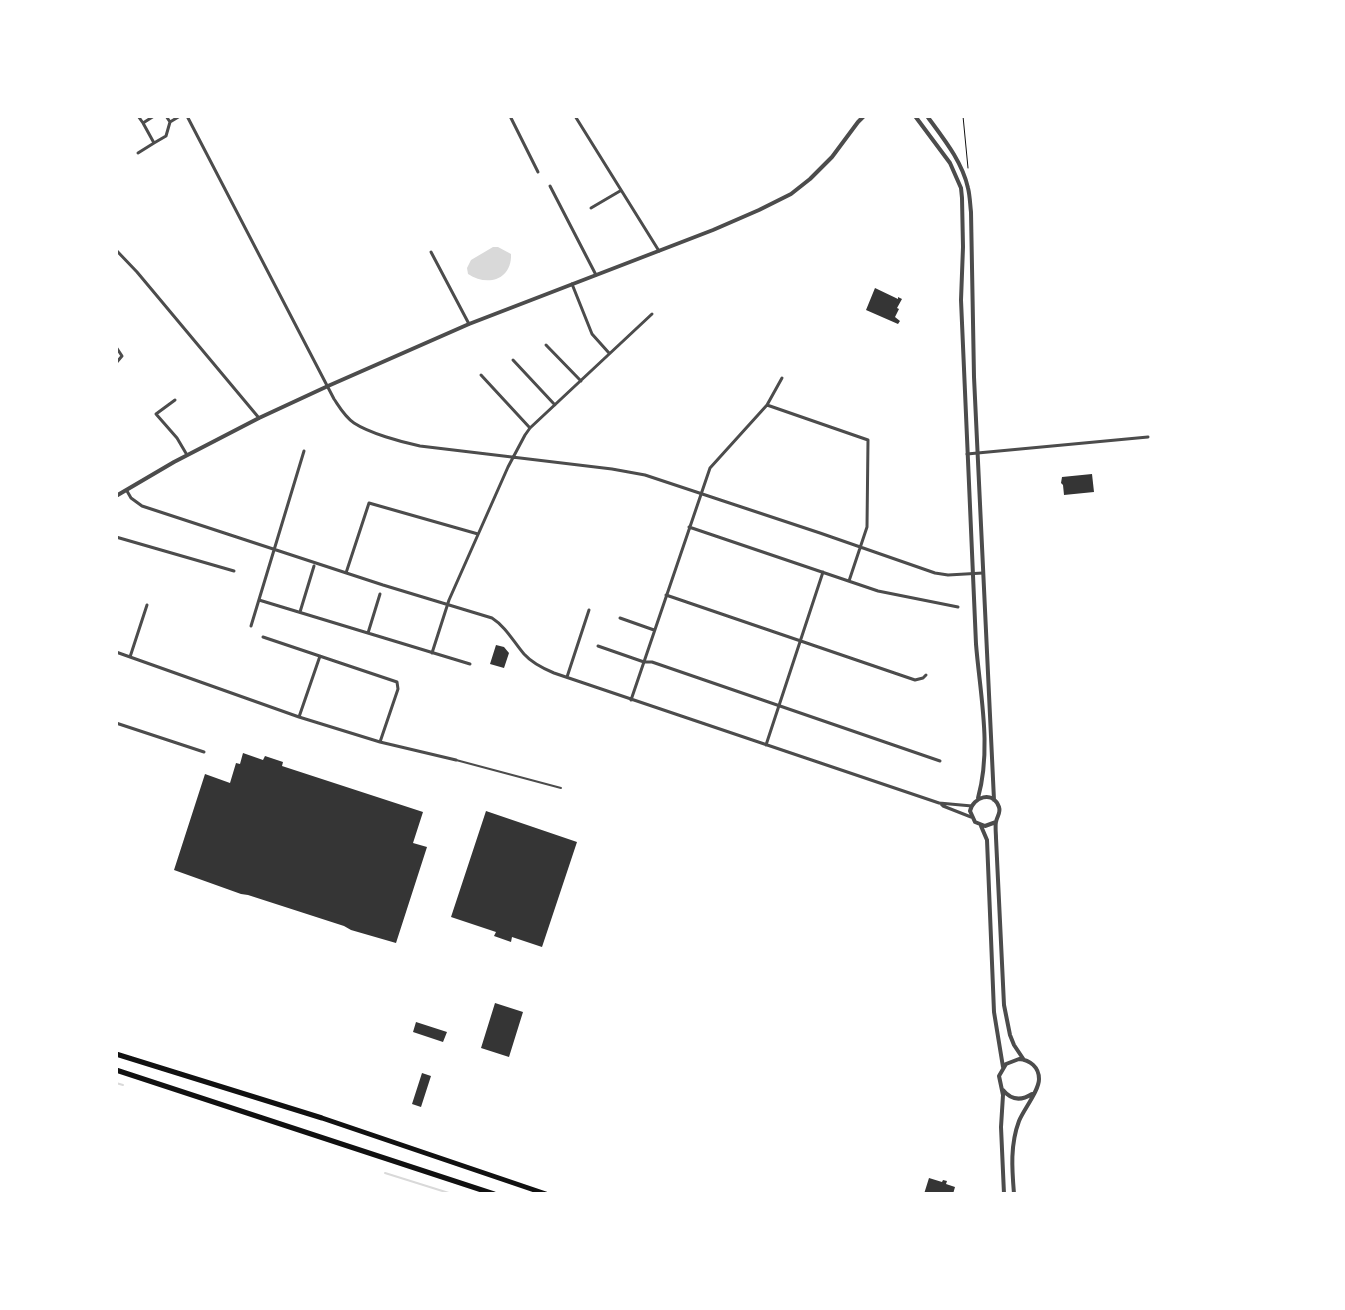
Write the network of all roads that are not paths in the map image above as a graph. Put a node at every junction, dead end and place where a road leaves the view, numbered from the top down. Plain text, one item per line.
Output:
1 (138, 116) edge
2 (154, 116) edge
3 (166, 116) edge
4 (180, 116) edge
5 (187, 116) edge
6 (510, 116) edge
7 (575, 116) edge
8 (860, 116) edge
9 (864, 116) edge
10 (915, 116) edge
11 (926, 116) edge
12 (170, 122) junction
13 (858, 122) junction
14 (143, 123) junction
15 (154, 143) junction
16 (138, 153) dead end
17 (538, 172) dead end
18 (550, 186) dead end
19 (620, 191) junction
20 (590, 208) dead end
21 (116, 250) edge
22 (658, 251) junction
23 (431, 252) dead end
24 (596, 275) junction
25 (572, 284) junction
26 (652, 314) dead end
27 (469, 324) junction
28 (546, 345) dead end
29 (116, 346) edge
30 (610, 353) junction
31 (513, 360) dead end
32 (116, 363) edge
33 (481, 375) dead end
34 (782, 378) dead end
35 (581, 381) junction
36 (328, 386) junction
37 (175, 400) dead end
38 (555, 405) junction
39 (767, 405) junction
40 (259, 418) junction
41 (530, 428) junction
42 (1148, 437) dead end
43 (304, 451) dead end
44 (967, 454) junction
45 (978, 454) junction
46 (188, 456) junction
47 (514, 457) junction
48 (127, 491) junction
49 (701, 493) junction
50 (116, 496) edge
51 (689, 527) junction
52 (478, 534) junction
53 (116, 537) edge
54 (861, 547) junction
55 (274, 548) junction
56 (314, 566) dead end
57 (234, 571) dead end
58 (823, 572) junction
59 (346, 573) junction
60 (984, 573) junction
61 (972, 574) junction
62 (849, 581) junction
63 (380, 594) dead end
64 (666, 595) junction
65 (259, 600) junction
66 (147, 605) dead end
67 (447, 605) junction
68 (958, 607) dead end
69 (589, 610) dead end
70 (300, 612) junction
71 (620, 618) dead end
72 (251, 626) dead end
73 (654, 630) junction
74 (368, 633) junction
75 (263, 637) dead end
76 (800, 640) junction
77 (598, 646) dead end
78 (116, 652) edge
79 (432, 653) junction
80 (320, 656) junction
81 (130, 657) junction
82 (644, 662) junction
83 (470, 664) dead end
84 (926, 674) dead end
85 (566, 677) junction
86 (631, 700) junction
87 (779, 706) junction
88 (299, 718) junction
89 (116, 723) edge
90 (380, 742) junction
91 (766, 745) junction
92 (204, 752) dead end
93 (456, 760) joint
94 (940, 761) dead end
95 (561, 788) dead end
96 (978, 798) junction
97 (994, 800) junction
98 (939, 803) junction
99 (972, 806) junction
100 (971, 817) junction
101 (996, 822) junction
102 (981, 826) junction
103 (116, 1054) edge
104 (1024, 1060) junction
105 (1003, 1067) junction
106 (116, 1070) edge
107 (1002, 1090) junction
108 (1035, 1090) junction
109 (494, 1194) edge
110 (546, 1194) edge
111 (1004, 1194) edge
112 (1014, 1194) edge

1 - 14 street
2 - 14 street
3 - 12 street
4 - 12 street
5 - 36 street
6 - 17 street
7 - 19 street
8 - 13 street
9 - 13 street
10 - 44 street
11 - 45 street
12 - 15 street
13 - 22 street
14 - 15 street
15 - 16 street
18 - 24 street
19 - 20 street
19 - 22 street
21 - 40 street
22 - 24 street
23 - 27 street
24 - 25 street
25 - 27 street
25 - 30 street
26 - 30 street
27 - 36 street
28 - 35 street
29 - 32 street
30 - 35 street
31 - 38 street
33 - 41 street
34 - 39 street
35 - 38 street
36 - 40 street
36 - 47 street
37 - 46 street
38 - 41 street
39 - 49 street
39 - 54 street
40 - 46 street
41 - 47 street
42 - 45 street
43 - 55 street
44 - 45 street
44 - 61 street
45 - 60 street
46 - 48 street
47 - 49 street
47 - 52 street
48 - 50 street
48 - 55 street
49 - 51 street
49 - 54 street
51 - 58 street
51 - 64 street
52 - 59 street
52 - 67 street
53 - 57 street
54 - 61 street
54 - 62 street
55 - 59 street
55 - 65 street
56 - 70 street
58 - 62 street
58 - 76 street
59 - 67 street
60 - 61 street
60 - 97 street
61 - 96 street
62 - 68 street
63 - 74 street
64 - 73 street
64 - 76 street
65 - 70 street
65 - 72 street
66 - 81 street
67 - 79 street
67 - 85 street
69 - 85 street
70 - 74 street
71 - 73 street
73 - 82 street
74 - 79 street
75 - 80 street
76 - 84 street
76 - 87 street
77 - 82 street
78 - 81 street
79 - 83 street
80 - 88 street
80 - 90 street
81 - 88 street
82 - 86 street
82 - 87 street
85 - 86 street
86 - 91 street
87 - 91 street
87 - 94 street
88 - 90 street
89 - 92 street
90 - 93 street
91 - 98 street
93 - 95 lane
96 - 97 street
96 - 99 street
97 - 101 street
98 - 99 street
98 - 100 street
99 - 100 street
100 - 102 street
101 - 102 street
101 - 104 street
102 - 105 street
103 - 110 main road
104 - 105 street
104 - 108 street
105 - 107 street
106 - 109 main road
107 - 108 street
107 - 111 street
108 - 112 street

